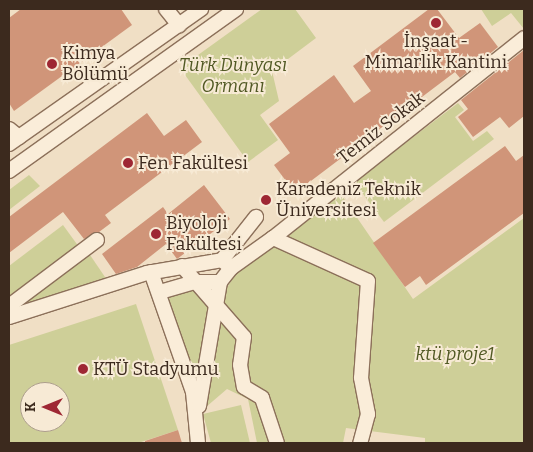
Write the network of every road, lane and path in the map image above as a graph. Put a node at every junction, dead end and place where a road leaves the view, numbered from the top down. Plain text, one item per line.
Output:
1 (166, 9) edge
2 (200, 9) edge
3 (236, 9) edge
4 (178, 25) junction
5 (522, 41) edge
6 (12, 137) edge
7 (9, 171) edge
8 (256, 217) dead end
9 (273, 238) junction
10 (97, 240) dead end
11 (226, 264) junction
12 (182, 266) junction
13 (152, 272) junction
14 (194, 282) junction
15 (220, 282) junction
16 (160, 292) junction
17 (216, 304) junction
18 (9, 306) edge
19 (9, 317) edge
20 (197, 414) junction
21 (198, 443) edge
22 (277, 443) edge
23 (360, 443) edge

1 - 4 street
2 - 4 street
3 - 7 street
4 - 6 street
5 - 9 street, Temiz Sokak
8 - 11 street
9 - 11 street, Temiz Sokak
9 - 23 street
10 - 18 street
11 - 12 street, Temiz Sokak
11 - 15 street
12 - 13 street, Temiz Sokak
12 - 14 street
13 - 16 street
13 - 19 street, Temiz Sokak
14 - 15 street
14 - 16 street
14 - 17 street
15 - 17 street
16 - 20 street
17 - 20 street
17 - 22 street
20 - 21 street

